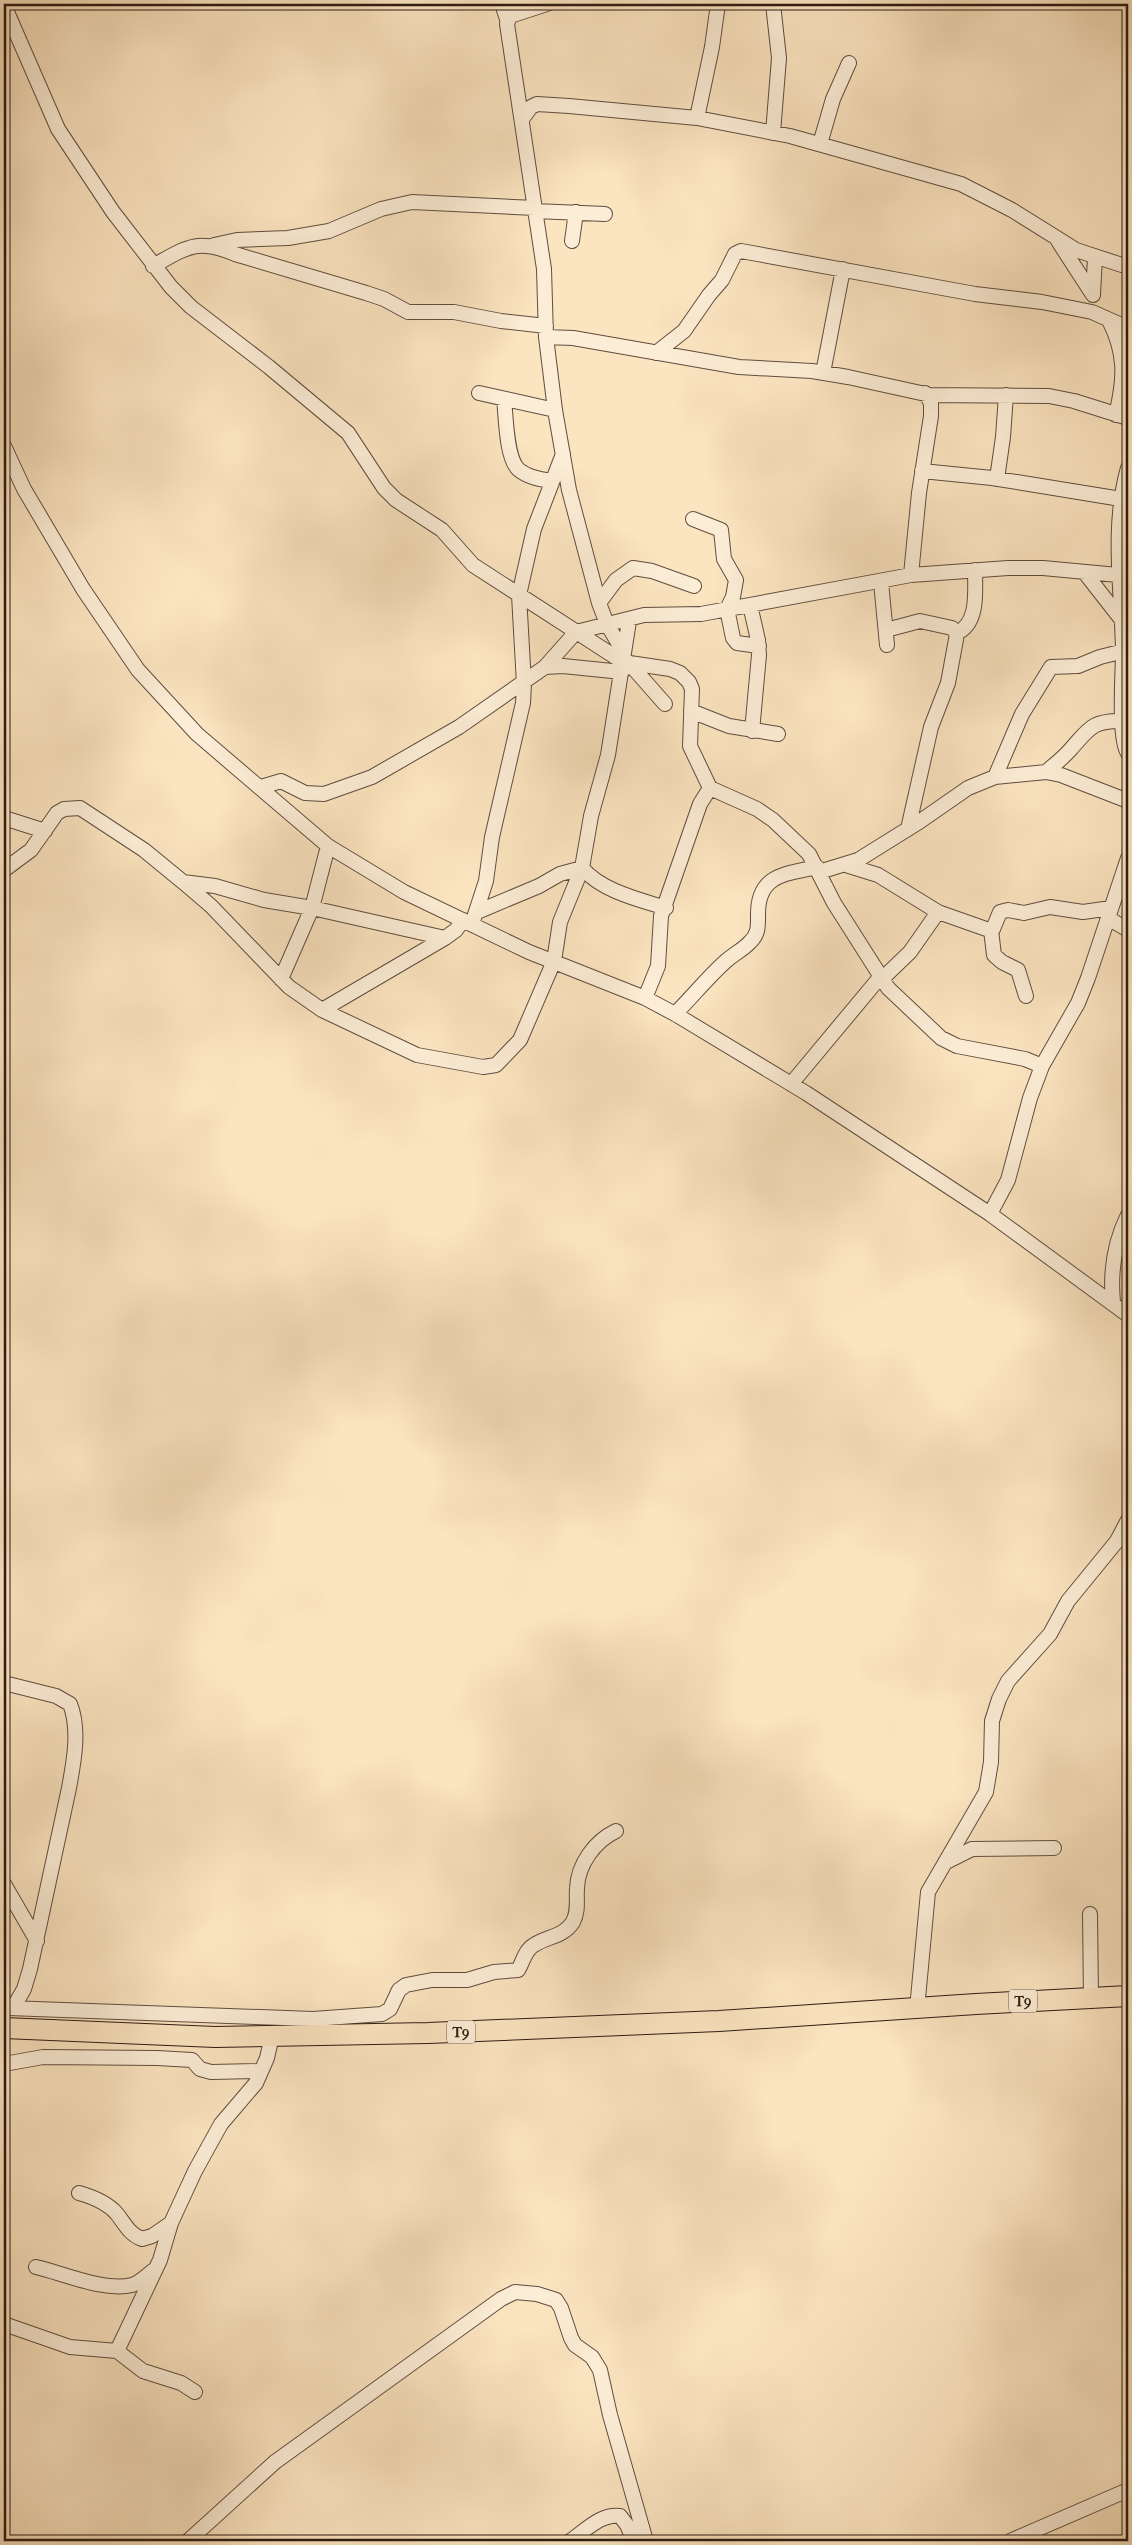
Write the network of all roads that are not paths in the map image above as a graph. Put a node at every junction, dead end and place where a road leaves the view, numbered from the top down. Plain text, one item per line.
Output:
1 (502, 4) edge
2 (547, 4) edge
3 (718, 4) edge
4 (773, 4) edge
5 (4, 5) edge
6 (507, 19) junction
7 (849, 63) dead end
8 (696, 118) junction
9 (522, 119) junction
10 (773, 132) junction
11 (820, 144) junction
12 (535, 209) junction
13 (576, 212) junction
14 (605, 214) dead end
15 (1056, 238) junction
16 (572, 241) dead end
17 (214, 245) junction
18 (1095, 258) junction
19 (153, 266) junction
20 (1128, 267) edge
21 (843, 270) junction
22 (1093, 295) junction
23 (1092, 312) junction
24 (1109, 320) junction
25 (1128, 328) edge
26 (546, 332) junction
27 (656, 353) junction
28 (823, 373) junction
29 (479, 393) dead end
30 (925, 394) junction
31 (1006, 395) junction
32 (504, 399) junction
33 (555, 410) junction
34 (1122, 417) edge
35 (4, 446) edge
36 (563, 454) junction
37 (922, 472) junction
38 (1127, 476) edge
39 (996, 478) junction
40 (551, 481) junction
41 (1121, 500) junction
42 (693, 519) dead end
43 (975, 570) junction
44 (1084, 573) junction
45 (911, 575) junction
46 (1118, 575) junction
47 (881, 582) junction
48 (694, 586) dead end
49 (519, 595) junction
50 (599, 603) junction
51 (750, 605) junction
52 (727, 609) junction
53 (629, 620) junction
54 (1122, 620) junction
55 (607, 624) junction
56 (886, 630) junction
57 (576, 632) junction
58 (957, 632) junction
59 (888, 645) dead end
60 (759, 646) junction
61 (1125, 651) edge
62 (624, 662) junction
63 (545, 667) junction
64 (524, 684) junction
65 (665, 704) dead end
66 (690, 711) junction
67 (1123, 722) junction
68 (752, 730) junction
69 (778, 734) dead end
70 (1128, 753) edge
71 (1046, 772) junction
72 (995, 776) junction
73 (261, 787) junction
74 (710, 788) junction
75 (1128, 802) edge
76 (4, 818) edge
77 (908, 829) junction
78 (45, 831) junction
79 (328, 846) junction
80 (1128, 858) edge
81 (846, 865) junction
82 (582, 868) junction
83 (818, 869) junction
84 (4, 870) edge
85 (183, 882) junction
86 (312, 908) junction
87 (666, 908) junction
88 (938, 912) junction
89 (1110, 913) junction
90 (471, 919) junction
91 (991, 930) junction
92 (1128, 930) edge
93 (445, 938) junction
94 (554, 961) junction
95 (882, 977) junction
96 (281, 980) junction
97 (1026, 996) dead end
98 (645, 998) junction
99 (322, 1010) junction
100 (675, 1014) junction
101 (1042, 1066) junction
102 (791, 1084) junction
103 (990, 1214) junction
104 (1128, 1215) edge
105 (1113, 1302) junction
106 (1128, 1315) edge
107 (1128, 1520) edge
108 (4, 1683) edge
109 (616, 1831) dead end
110 (1054, 1848) dead end
111 (944, 1863) junction
112 (4, 1884) edge
113 (1090, 1914) dead end
114 (37, 1941) junction
115 (1128, 1996) edge
116 (1091, 1998) junction
117 (6, 2008) edge
118 (917, 2009) junction
119 (4, 2028) edge
120 (272, 2036) junction
121 (4, 2064) edge
122 (261, 2071) junction
123 (79, 2193) dead end
124 (171, 2223) junction
125 (36, 2267) dead end
126 (156, 2268) junction
127 (4, 2324) edge
128 (117, 2351) junction
129 (196, 2392) dead end
130 (1128, 2490) edge
131 (188, 2541) edge
132 (570, 2541) edge
133 (634, 2541) edge
134 (646, 2541) edge
135 (1010, 2541) edge

1 - 6 street
2 - 6 street
3 - 8 street
4 - 10 street
5 - 19 street
6 - 9 street
7 - 11 street
8 - 9 street
8 - 10 street
9 - 12 street
10 - 11 street
11 - 15 street
12 - 13 street
12 - 17 street
12 - 26 street
13 - 14 street
13 - 16 street
15 - 18 street
15 - 22 street
17 - 19 street
17 - 26 street
18 - 20 street
18 - 22 street
19 - 49 street
21 - 23 street
21 - 27 street
21 - 28 street
22 - 23 street
23 - 24 street
24 - 25 street
24 - 34 street
26 - 27 street
26 - 33 street
27 - 28 street
28 - 30 street
29 - 32 street
30 - 31 street
30 - 37 street
31 - 34 street
31 - 39 street
32 - 33 street
32 - 40 street
33 - 36 street
35 - 73 street
36 - 40 street
36 - 50 street
37 - 39 street
37 - 45 street
38 - 41 street
39 - 41 street
40 - 49 street
41 - 46 street
42 - 52 street
43 - 44 street
43 - 45 street
43 - 58 street
44 - 46 street
44 - 54 street
45 - 47 street
46 - 54 street
47 - 51 street
47 - 56 street
48 - 50 street
49 - 57 street
49 - 64 street
50 - 55 street
51 - 52 street
51 - 60 street
52 - 53 street
52 - 60 street
53 - 55 street
53 - 62 street
54 - 61 street
55 - 57 street
55 - 62 street
56 - 58 street
56 - 59 street
57 - 62 street
57 - 63 street
58 - 77 street
60 - 68 street
61 - 67 street
61 - 72 street
62 - 63 street
62 - 65 street
62 - 66 street
62 - 82 street
63 - 64 street
64 - 73 street
64 - 90 street
66 - 68 street
66 - 74 street
67 - 70 street
67 - 71 street
68 - 69 street
71 - 72 street
71 - 75 street
72 - 77 street
73 - 79 street
74 - 83 street
74 - 87 street
76 - 78 street
77 - 81 street
78 - 84 street
78 - 85 street
79 - 86 street
79 - 90 street
80 - 89 street
81 - 83 street
81 - 88 street
82 - 87 street
82 - 90 street
82 - 94 street
83 - 95 street
83 - 100 street
85 - 86 street
85 - 96 street
86 - 93 street
86 - 96 street
87 - 98 street
88 - 91 street
88 - 95 street
89 - 91 street
89 - 92 street
89 - 101 street
90 - 93 street
90 - 94 street
91 - 97 street
93 - 99 street
94 - 98 street
94 - 99 street
95 - 101 street
95 - 102 street
96 - 99 street
98 - 100 street
100 - 102 street
101 - 103 street
102 - 103 street
103 - 105 street
104 - 105 street
105 - 106 street
107 - 111 street
108 - 114 street
109 - 117 street
110 - 111 street
111 - 118 street
112 - 114 street
113 - 116 street
114 - 117 street
115 - 116 highway, T9
116 - 118 highway, T9
118 - 120 highway, T9
119 - 120 highway, T9
120 - 122 street
121 - 122 street
122 - 124 street
123 - 124 street
124 - 126 street
125 - 126 street
126 - 128 street
127 - 128 street
128 - 129 street
130 - 135 street
131 - 134 street
132 - 133 street

